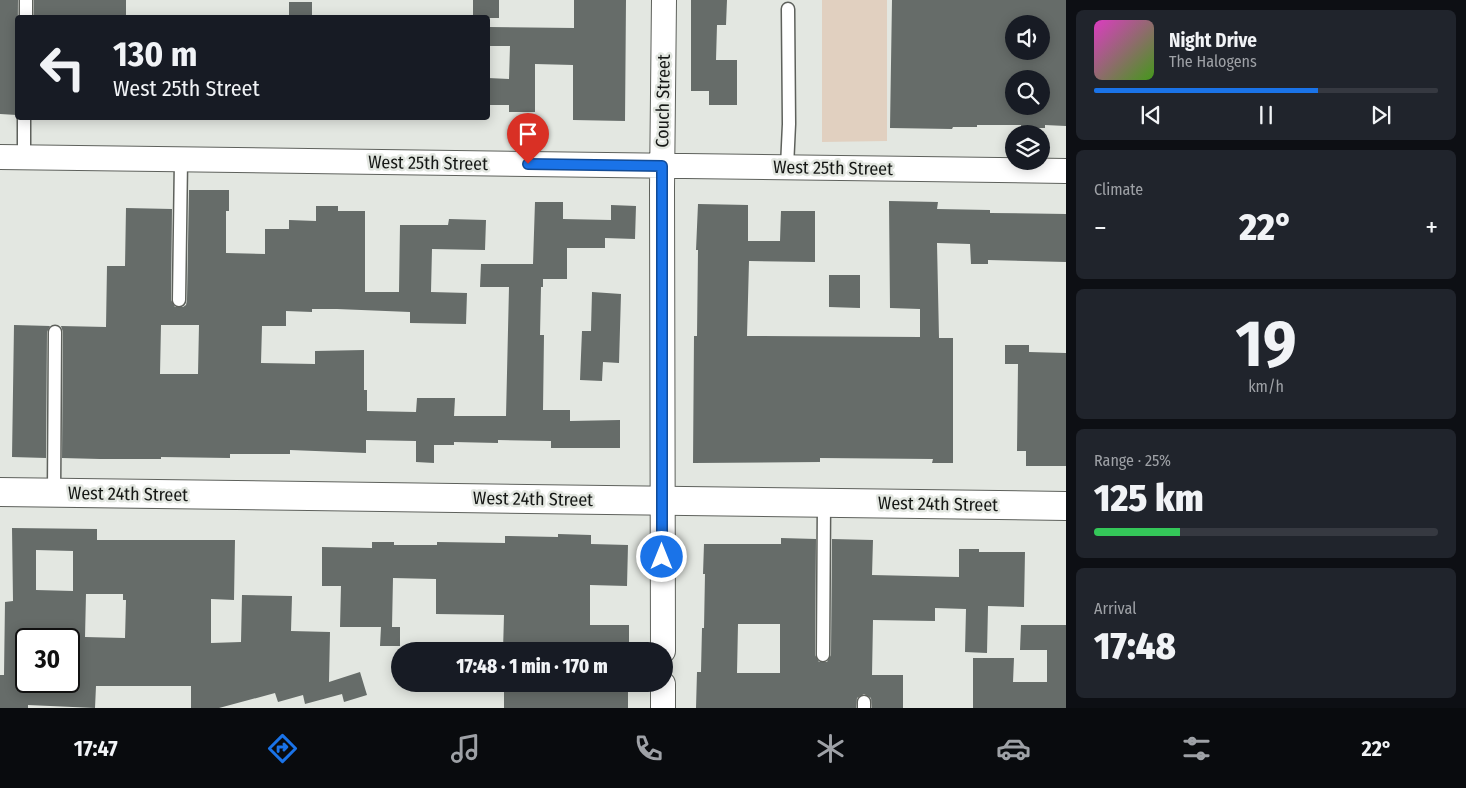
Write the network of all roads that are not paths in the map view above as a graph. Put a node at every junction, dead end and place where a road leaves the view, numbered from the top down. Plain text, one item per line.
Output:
1 (26, 0) edge
2 (664, 0) edge
3 (788, 9) dead end
4 (26, 15) edge
5 (24, 120) edge
6 (0, 158) edge
7 (24, 158) junction
8 (181, 160) junction
9 (662, 166) junction
10 (787, 167) junction
11 (1066, 170) edge
12 (178, 300) dead end
13 (55, 332) dead end
14 (0, 492) edge
15 (54, 493) junction
16 (662, 501) junction
17 (824, 502) junction
18 (1066, 506) edge
19 (662, 642) edge
20 (822, 655) dead end
21 (662, 692) edge
22 (663, 708) edge

1 - 4 lane
2 - 9 street, Couch Street
3 - 10 lane
5 - 7 lane
6 - 7 street, West 25th Street
7 - 8 street, West 25th Street
8 - 9 street, West 25th Street
8 - 12 lane
9 - 10 street, West 25th Street
9 - 16 street, Couch Street
10 - 11 street, West 25th Street
13 - 15 lane
14 - 15 street, West 24th Street
15 - 16 street, West 24th Street
16 - 17 street, West 24th Street
16 - 19 street, Couch Street
17 - 18 street, West 24th Street
17 - 20 lane
21 - 22 street

